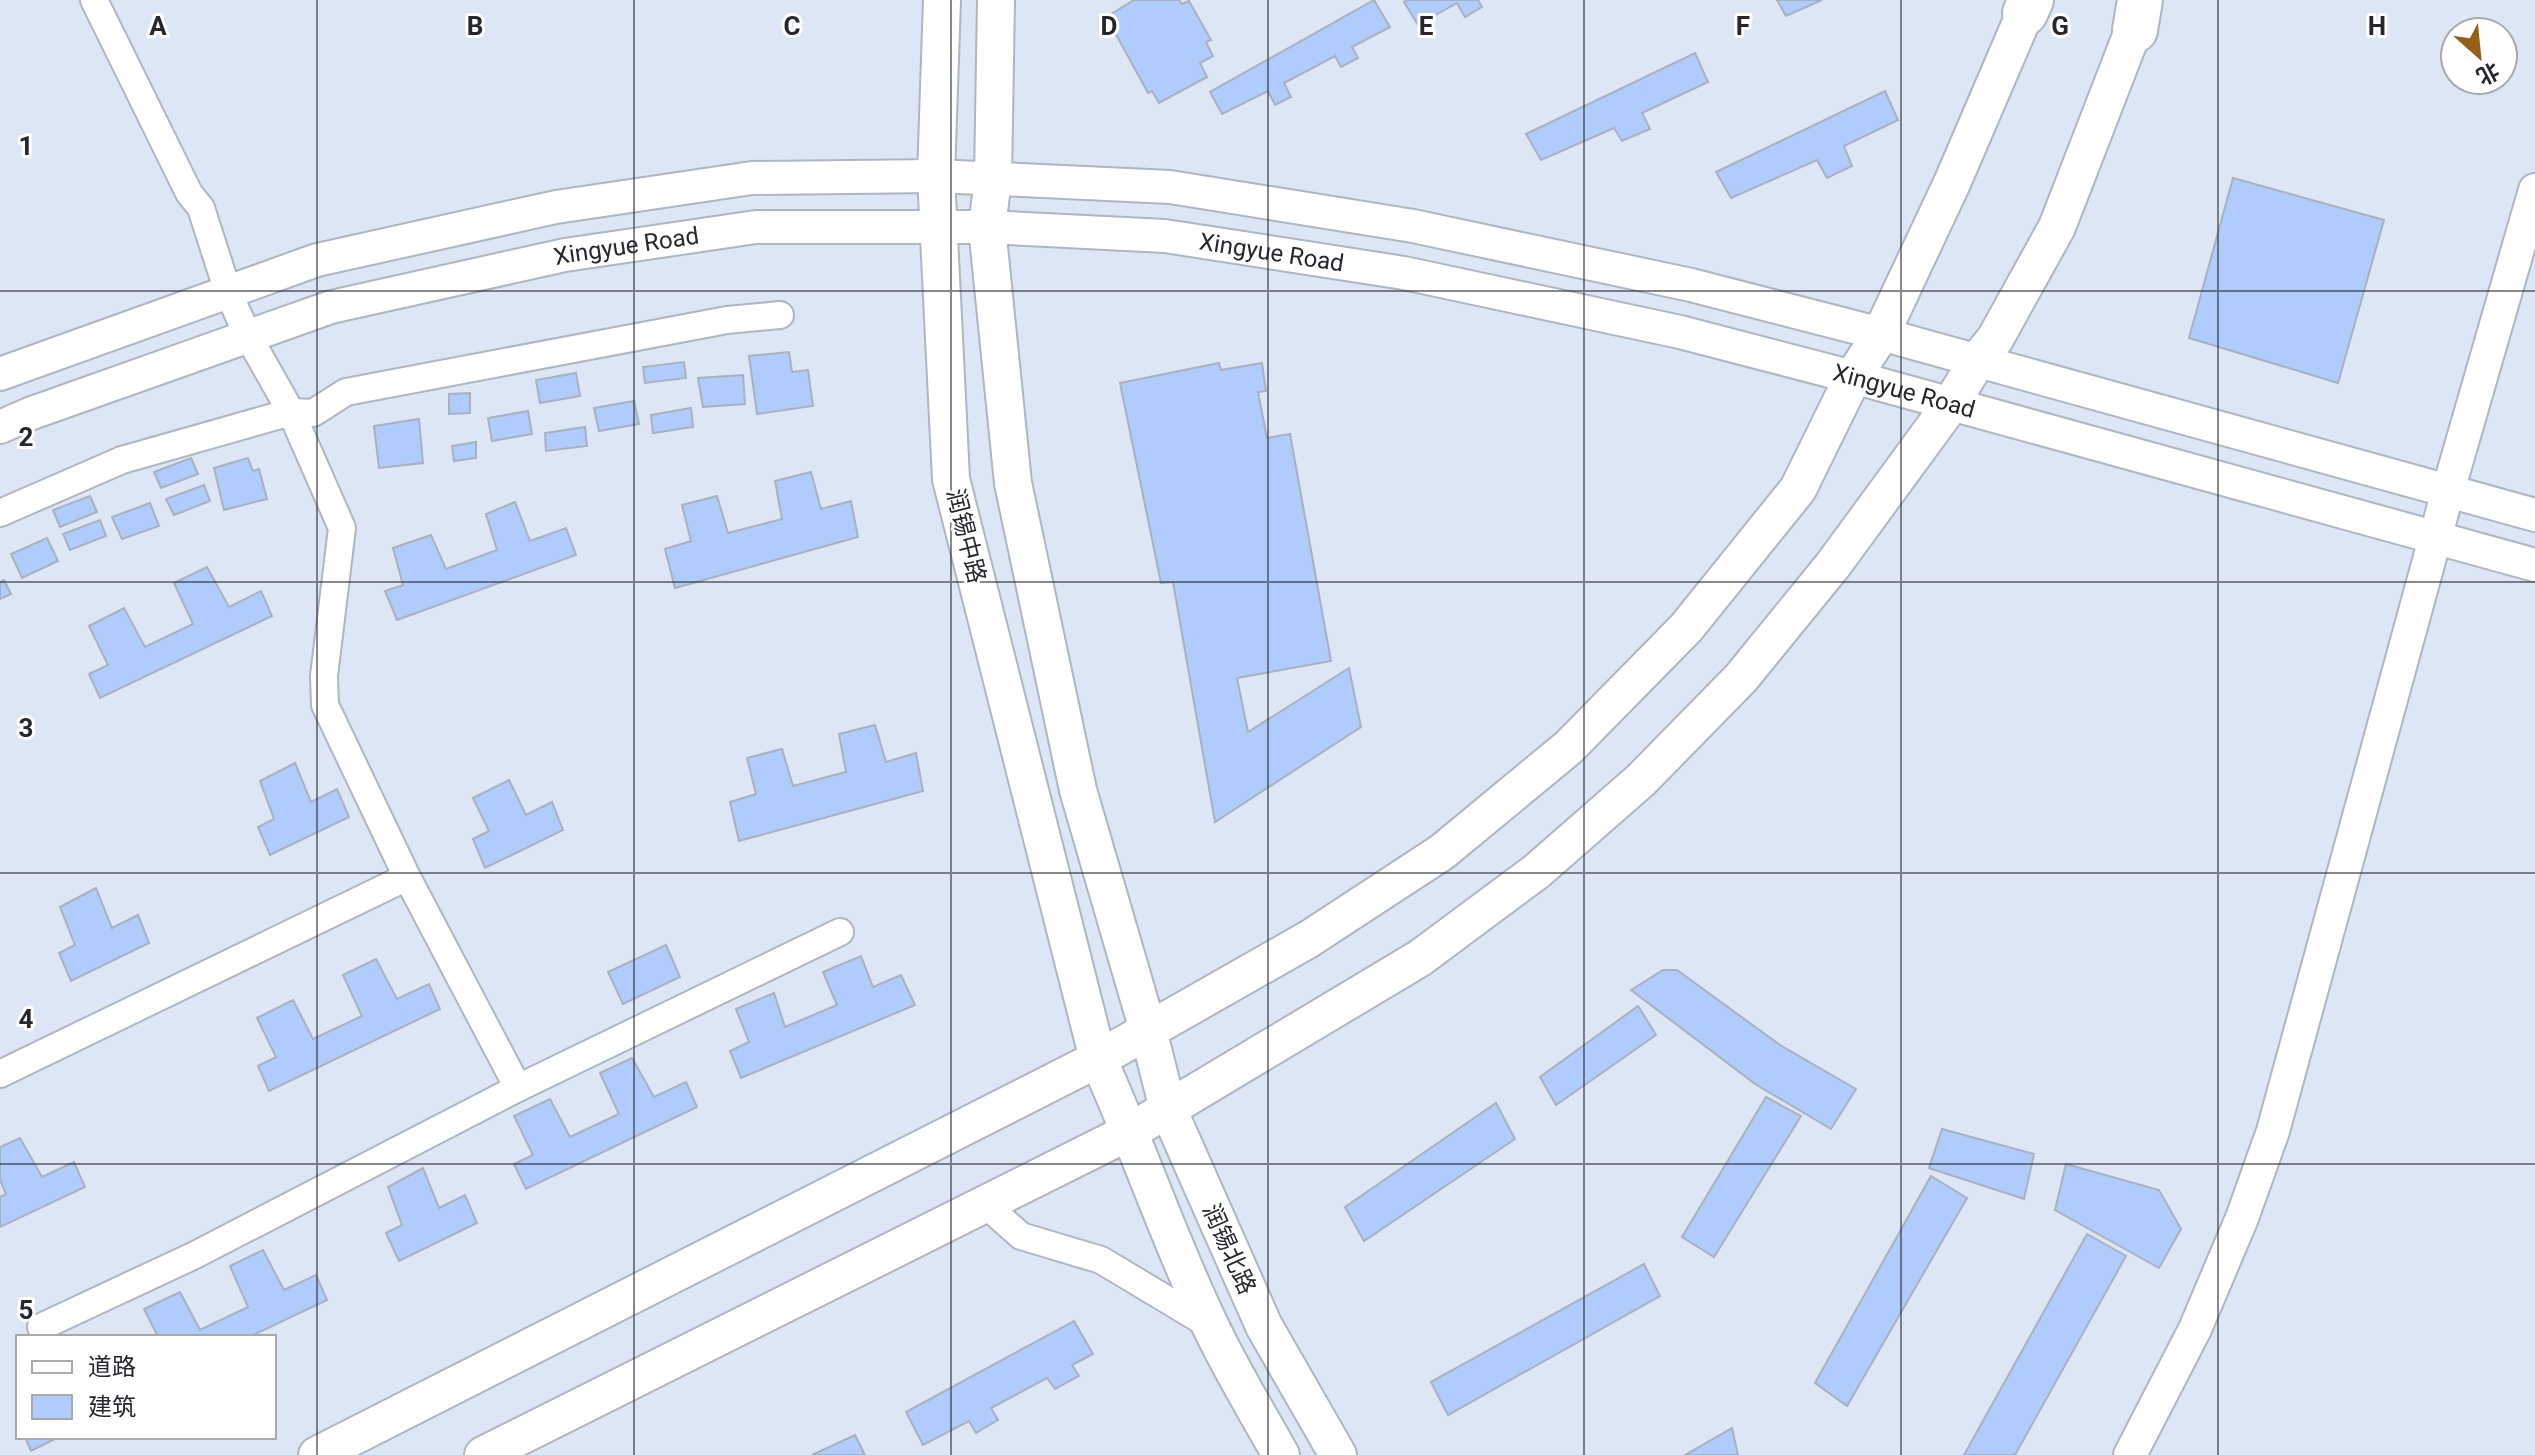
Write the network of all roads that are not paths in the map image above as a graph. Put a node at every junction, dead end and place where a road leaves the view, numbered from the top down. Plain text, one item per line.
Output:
1 (94, 0) edge
2 (942, 0) edge
3 (996, 0) edge
4 (2028, 4) edge
5 (2140, 10) edge
6 (936, 176) junction
7 (993, 179) junction
8 (2535, 190) edge
9 (938, 227) junction
10 (987, 227) junction
11 (228, 292) junction
12 (780, 315) dead end
13 (1881, 334) junction
14 (248, 336) junction
15 (1977, 361) junction
16 (0, 374) edge
17 (1853, 377) junction
18 (1951, 404) junction
19 (291, 412) junction
20 (0, 427) edge
21 (2448, 491) junction
22 (0, 513) edge
23 (2535, 515) edge
24 (2435, 538) junction
25 (2535, 565) edge
26 (407, 877) junction
27 (840, 932) dead end
28 (1148, 1030) junction
29 (1098, 1059) junction
30 (0, 1074) edge
31 (518, 1088) junction
32 (1168, 1109) junction
33 (1131, 1131) junction
34 (985, 1204) junction
35 (1211, 1326) junction
36 (41, 1327) dead end
37 (317, 1455) edge
38 (483, 1455) edge
39 (1281, 1455) edge
40 (1338, 1455) edge
41 (2130, 1455) edge

1 - 11 street
2 - 6 main road, 润锡中路
3 - 7 main road
4 - 13 main road
5 - 15 main road
6 - 7 street, Xingyue Road
6 - 9 main road, 润锡中路
6 - 11 street, Xingyue Road
7 - 10 main road
7 - 13 street, Xingyue Road
8 - 21 street
9 - 10 street, Xingyue Road
9 - 14 street, Xingyue Road
9 - 29 main road, 润锡中路
10 - 17 street, Xingyue Road
10 - 28 main road
11 - 14 street
11 - 16 street, Xingyue Road
12 - 19 street
13 - 15 street, Xingyue Road
13 - 17 main road
14 - 19 street
14 - 20 street, Xingyue Road
15 - 18 main road
15 - 21 street, Xingyue Road
17 - 18 street, Xingyue Road
17 - 28 main road
18 - 24 street, Xingyue Road
18 - 32 main road
19 - 22 street
19 - 26 street
21 - 23 street, Xingyue Road
21 - 24 street
24 - 25 street, Xingyue Road
24 - 41 street
26 - 30 street
26 - 31 street
27 - 31 street
28 - 29 main road
28 - 32 main road, 润锡北路
29 - 33 main road, 润锡北路
29 - 37 main road
31 - 36 street
32 - 33 main road
32 - 40 main road, 润锡北路
33 - 34 main road
33 - 35 main road, 润锡北路
34 - 35 street
34 - 38 main road
35 - 39 main road, 润锡北路

